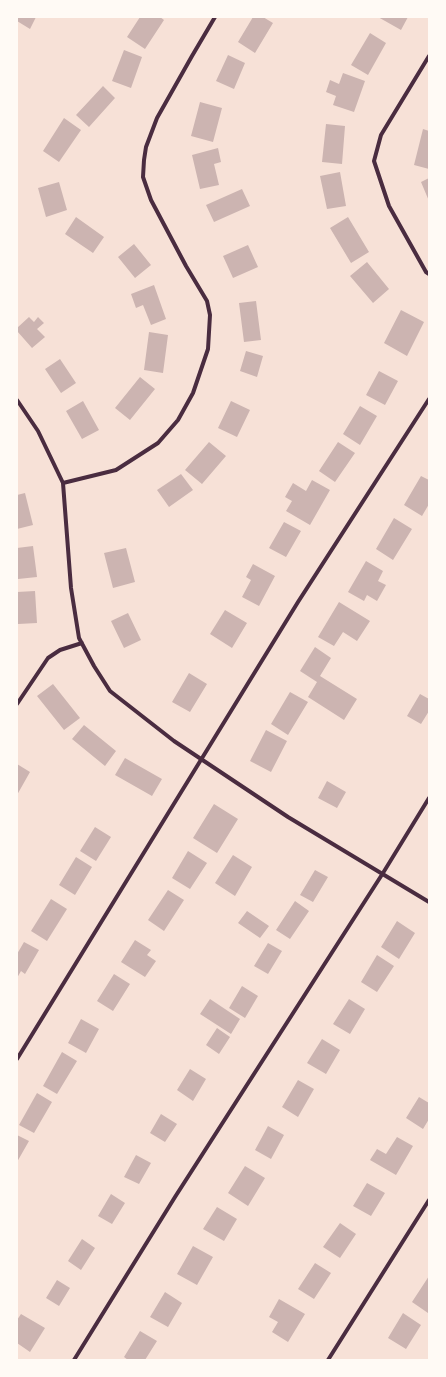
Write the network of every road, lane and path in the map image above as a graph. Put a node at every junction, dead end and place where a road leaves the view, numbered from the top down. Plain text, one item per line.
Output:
1 (216, 17) edge
2 (429, 56) edge
3 (429, 274) edge
4 (429, 399) edge
5 (17, 400) edge
6 (63, 483) junction
7 (82, 643) junction
8 (17, 704) edge
9 (201, 759) junction
10 (429, 798) edge
11 (383, 873) junction
12 (429, 902) edge
13 (17, 1059) edge
14 (429, 1200) edge
15 (74, 1360) edge
16 (328, 1360) edge

1 - 6 street
2 - 3 street
4 - 9 street
5 - 6 street
6 - 7 street
7 - 8 street
7 - 9 street
9 - 11 street
9 - 13 street
10 - 11 street
11 - 12 street
11 - 15 street
14 - 16 street

